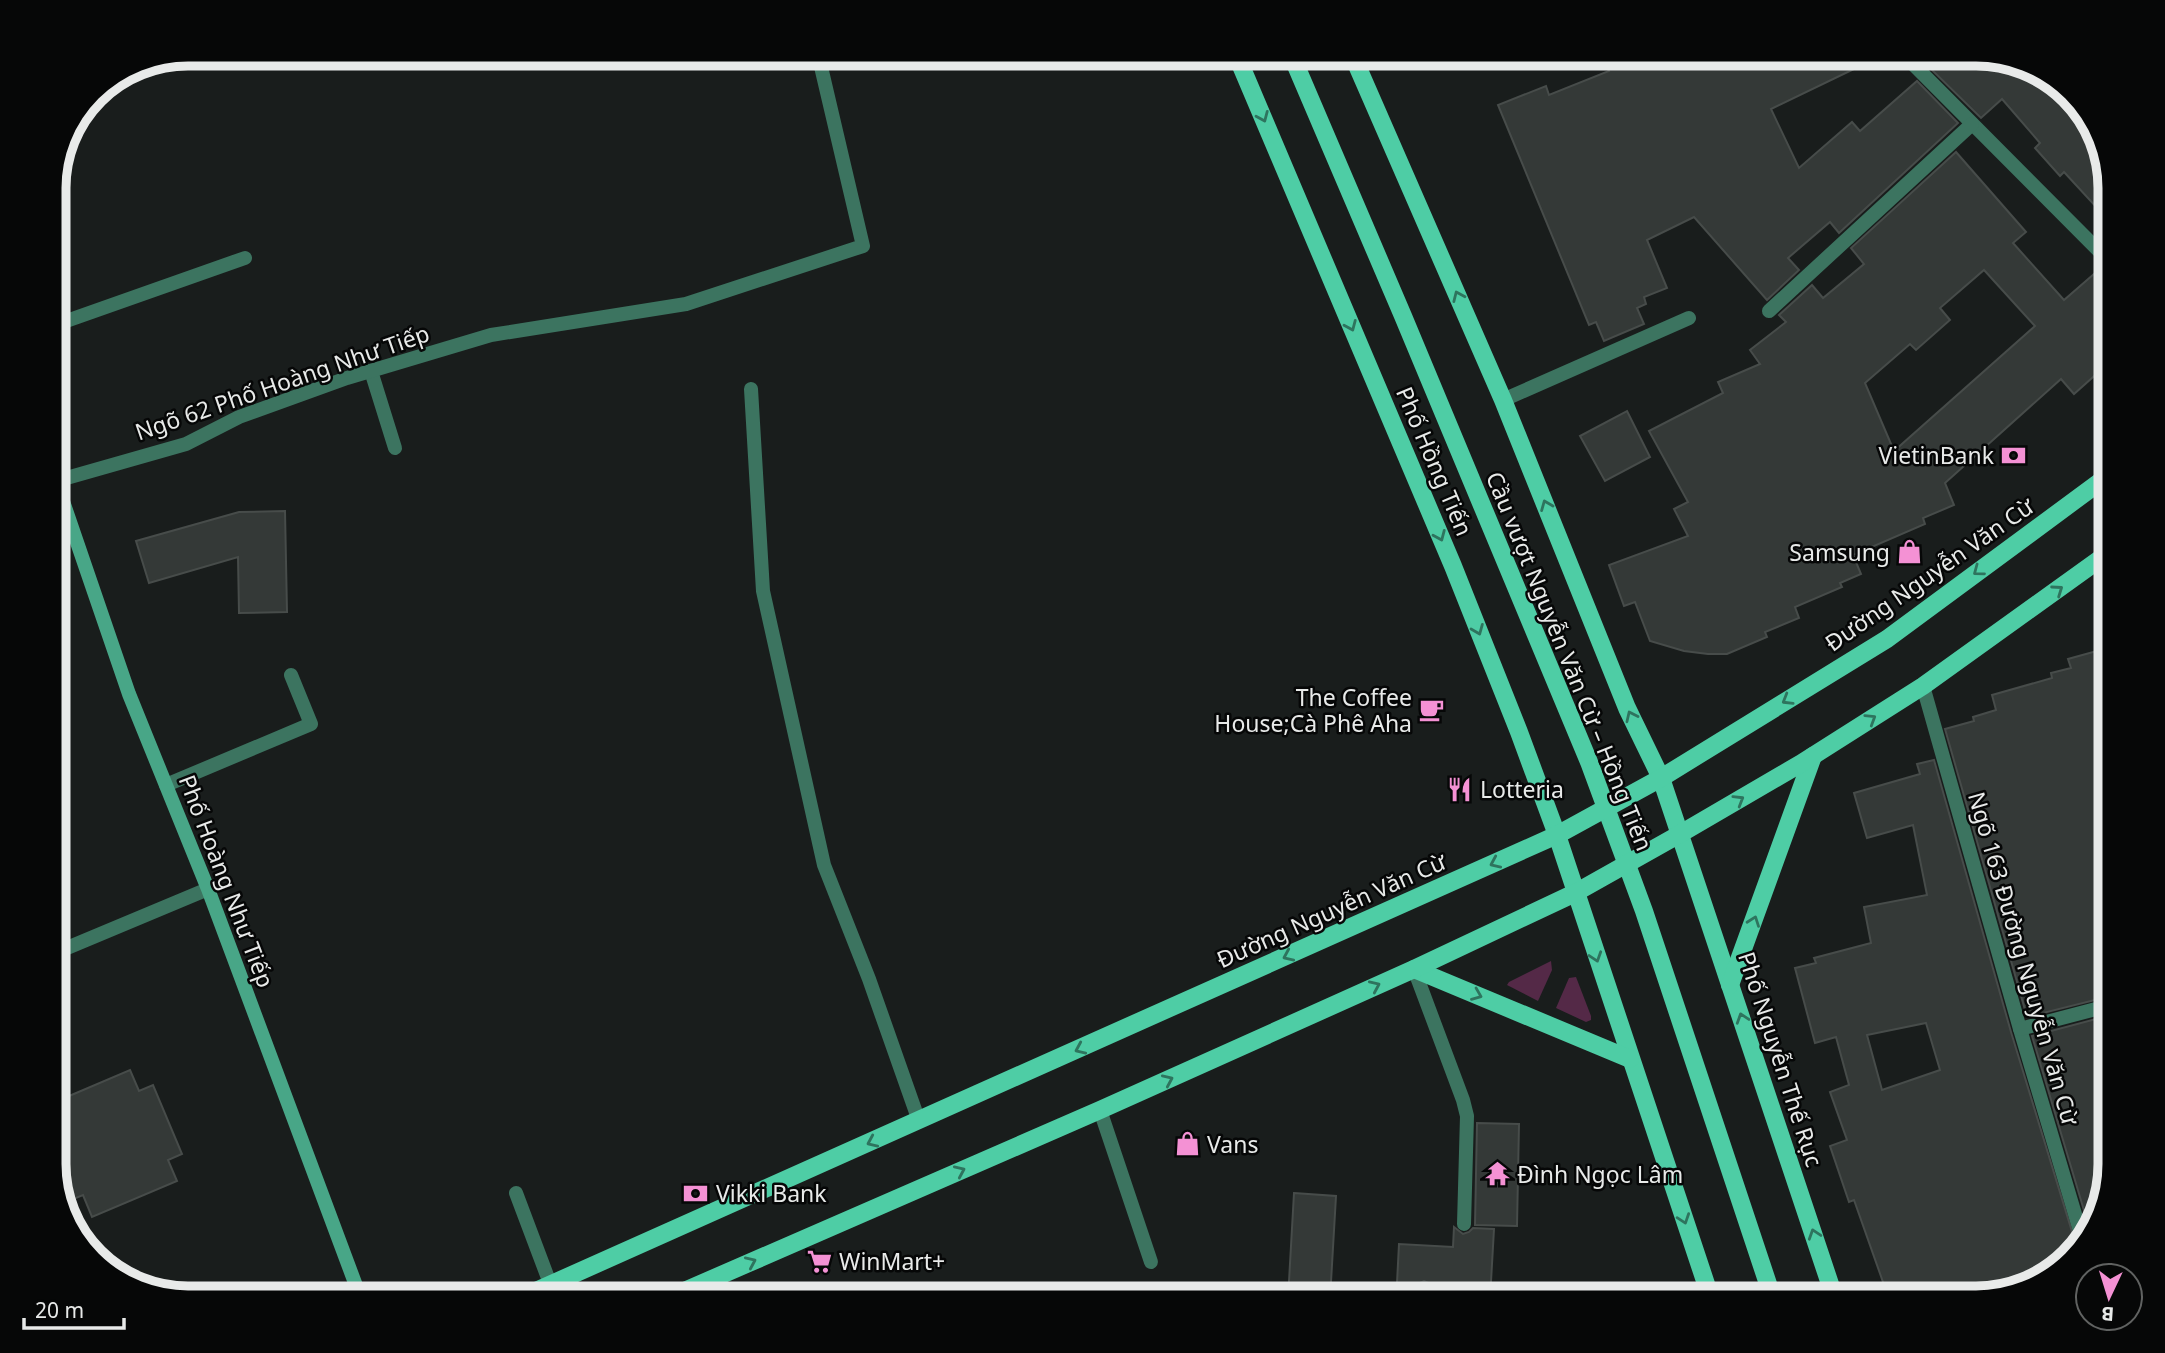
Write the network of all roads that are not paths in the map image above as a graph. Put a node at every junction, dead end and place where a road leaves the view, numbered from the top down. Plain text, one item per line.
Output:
1 (821, 66) edge
2 (1241, 66) edge
3 (1296, 66) edge
4 (1357, 66) edge
5 (1915, 66) edge
6 (1972, 124) junction
7 (2098, 250) edge
8 (245, 258) dead end
9 (1769, 311) dead end
10 (1689, 318) dead end
11 (67, 321) edge
12 (371, 371) junction
13 (751, 389) dead end
14 (1503, 400) junction
15 (395, 448) dead end
16 (67, 476) edge
17 (2098, 483) edge
18 (67, 513) edge
19 (2098, 560) edge
20 (291, 675) dead end
21 (1923, 686) junction
22 (1813, 756) junction
23 (1661, 778) junction
24 (166, 785) junction
25 (1680, 834) junction
26 (1557, 835) junction
27 (208, 889) junction
28 (1575, 892) junction
29 (67, 948) edge
30 (1414, 969) junction
31 (1730, 985) junction
32 (2098, 1008) edge
33 (2020, 1029) junction
34 (1630, 1059) junction
35 (1100, 1110) junction
36 (919, 1121) junction
37 (516, 1194) dead end
38 (1464, 1224) dead end
39 (2080, 1229) edge
40 (1150, 1262) dead end
41 (356, 1286) edge
42 (551, 1286) joint
43 (712, 1286) edge
44 (1707, 1286) edge
45 (1769, 1286) edge
46 (1831, 1286) edge

1 - 12 street, Ngõ 62 Phố Hoàng Như Tiếp
2 -> 26 main road, Phố Hồng Tiến
3 - 45 main road, Cầu vượt Nguyễn Văn Cừ – Hồng Tiến
14 -> 4 main road
5 - 6 street
6 - 7 street
6 - 9 street
8 - 11 street
10 - 14 street
12 - 15 street
12 - 16 street, Ngõ 62 Phố Hoàng Như Tiếp
13 - 36 street
23 -> 14 main road
17 -> 23 main road, Đường Nguyễn Văn Cừ
18 - 24 street, Phố Hoàng Như Tiếp
21 -> 19 main road
20 - 24 street
22 -> 21 main road
21 - 33 street, Ngõ 163 Đường Nguyễn Văn Cừ
25 -> 22 main road
31 -> 22 main road
23 - 25 main road
23 - 26 main road, Đường Nguyễn Văn Cừ
24 - 27 street, Phố Hoàng Như Tiếp
25 - 28 main road
25 - 31 main road, Phố Nguyễn Thế Rục
26 - 28 main road, Phố Hồng Tiến
26 -> 36 main road, Đường Nguyễn Văn Cừ
27 - 29 street
27 - 41 street, Phố Hoàng Như Tiếp
28 - 30 main road
28 -> 34 main road
30 -> 34 main road
35 -> 30 main road
30 - 38 street
46 -> 31 main road, Phố Nguyễn Thế Rục
32 - 33 street
33 - 39 street, Ngõ 163 Đường Nguyễn Văn Cừ
34 -> 44 main road
35 - 40 street
43 -> 35 main road
36 -> 42 main road, Đường Nguyễn Văn Cừ
37 - 42 street

